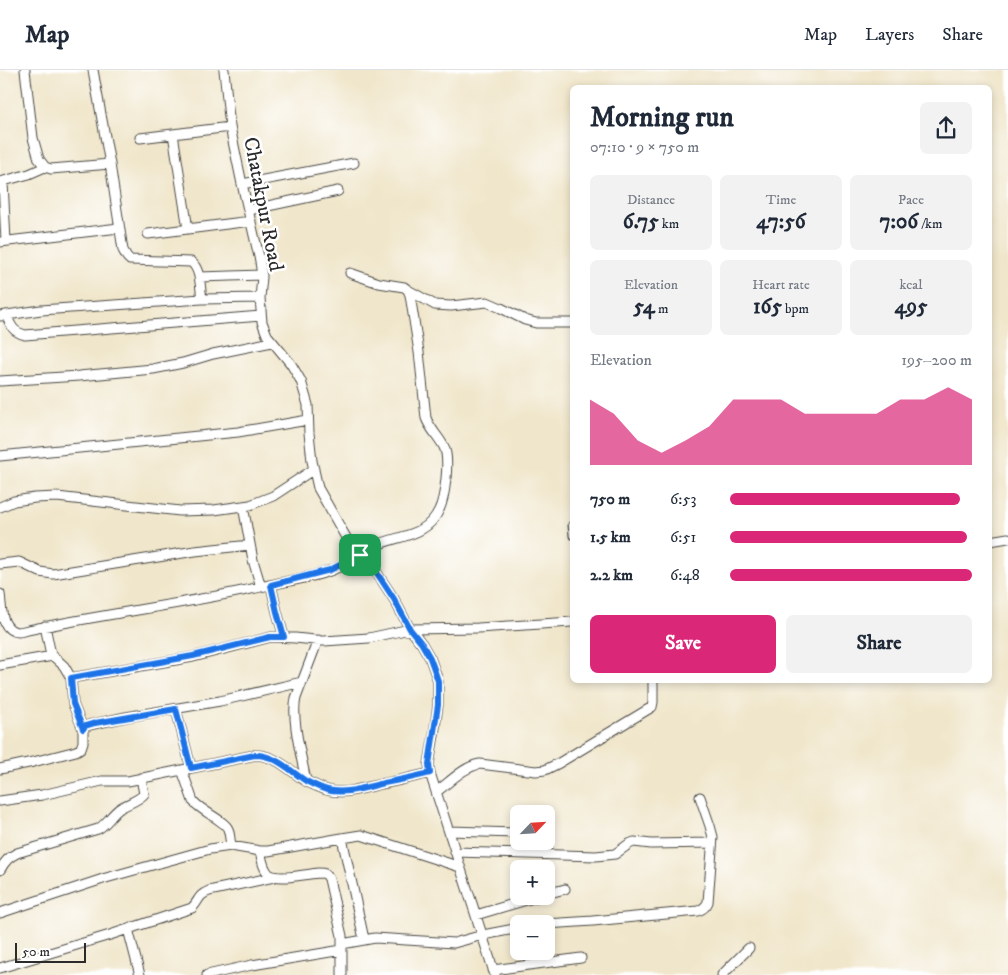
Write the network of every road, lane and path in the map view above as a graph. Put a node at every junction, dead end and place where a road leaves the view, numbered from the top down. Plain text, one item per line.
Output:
1 (25, 70) edge
2 (93, 70) edge
3 (224, 70) edge
4 (230, 127) junction
5 (173, 134) junction
6 (140, 138) dead end
7 (354, 163) dead end
8 (110, 164) junction
9 (45, 167) junction
10 (1, 182) edge
11 (242, 184) junction
12 (338, 191) dead end
13 (249, 210) junction
14 (251, 221) junction
15 (119, 228) junction
16 (188, 229) junction
17 (148, 234) dead end
18 (3, 241) edge
19 (350, 273) dead end
20 (262, 275) junction
21 (199, 277) junction
22 (408, 290) junction
23 (260, 298) junction
24 (202, 299) junction
25 (3, 316) edge
26 (261, 316) junction
27 (570, 323) edge
28 (272, 342) junction
29 (0, 381) edge
30 (308, 420) junction
31 (0, 456) edge
32 (314, 469) junction
33 (243, 506) junction
34 (0, 507) edge
35 (1008, 538) edge
36 (992, 541) edge
37 (250, 545) junction
38 (360, 555) junction
39 (0, 564) edge
40 (271, 585) junction
41 (261, 588) junction
42 (0, 594) edge
43 (570, 622) edge
44 (45, 626) junction
45 (410, 629) junction
46 (284, 637) junction
47 (318, 640) junction
48 (53, 656) junction
49 (0, 665) edge
50 (71, 678) junction
51 (302, 682) junction
52 (653, 683) edge
53 (176, 709) junction
54 (83, 729) junction
55 (0, 769) edge
56 (186, 769) junction
57 (430, 773) junction
58 (142, 778) junction
59 (306, 781) junction
60 (436, 792) junction
61 (700, 796) dead end
62 (0, 800) edge
63 (448, 831) junction
64 (510, 833) edge
65 (342, 838) junction
66 (712, 843) junction
67 (231, 846) junction
68 (260, 851) junction
69 (455, 852) junction
70 (460, 867) junction
71 (0, 870) edge
72 (274, 877) junction
73 (565, 889) dead end
74 (555, 892) edge
75 (510, 905) edge
76 (0, 913) edge
77 (476, 915) junction
78 (555, 923) edge
79 (128, 929) junction
80 (510, 930) edge
81 (483, 935) junction
82 (364, 940) junction
83 (342, 947) junction
84 (749, 948) dead end
85 (581, 958) dead end
86 (0, 968) edge
87 (494, 972) edge
88 (140, 975) edge
89 (207, 975) edge
90 (342, 975) edge
91 (722, 975) edge

1 - 9 street
2 - 8 street
3 - 4 street, Chatakpur Road
4 - 5 street
4 - 11 street, Chatakpur Road
5 - 6 street
5 - 16 street
7 - 11 street
8 - 9 street
8 - 15 street
9 - 10 street
10 - 18 street
11 - 13 street, Chatakpur Road
12 - 13 street
13 - 14 street, Chatakpur Road
14 - 16 street
14 - 20 street, Chatakpur Road
15 - 18 street
15 - 21 street
16 - 17 street
19 - 22 street
20 - 21 street
20 - 23 street, Chatakpur Road
21 - 24 street
22 - 27 street
22 - 38 street
23 - 24 street
23 - 26 street, Chatakpur Road
24 - 25 street
25 - 26 street
26 - 28 street, Chatakpur Road
28 - 29 street
28 - 30 street, Chatakpur Road
30 - 31 street
30 - 32 street, Chatakpur Road
32 - 33 street
32 - 38 street, Chatakpur Road
33 - 34 street
33 - 37 street
35 - 36 street
37 - 39 street
37 - 41 street
38 - 40 street
38 - 45 street, Chatakpur Road
40 - 41 street
40 - 46 street
41 - 44 street
42 - 44 street
43 - 45 street
44 - 48 street
45 - 47 street
45 - 57 street, Chatakpur Road
46 - 47 street
46 - 50 street
47 - 51 street
48 - 49 street
48 - 50 street
50 - 54 street
51 - 53 street
51 - 59 street
52 - 60 street
53 - 54 street
53 - 56 street
54 - 55 street
56 - 58 street
56 - 59 street
56 - 67 street
57 - 59 street
57 - 60 street, Chatakpur Road
58 - 62 street
58 - 71 street
60 - 63 street, Chatakpur Road
61 - 66 street
63 - 64 street
63 - 69 street, Chatakpur Road
65 - 68 street
65 - 70 street
65 - 82 street
66 - 69 street
66 - 78 street
67 - 68 street
67 - 76 street
68 - 72 street
69 - 70 street, Chatakpur Road
70 - 77 street, Chatakpur Road
72 - 79 street
72 - 83 street
73 - 74 street
75 - 77 street
77 - 81 street, Chatakpur Road
79 - 86 street
79 - 88 street
80 - 81 street
81 - 82 street
81 - 87 street, Chatakpur Road
82 - 83 street
83 - 89 street
83 - 90 street
84 - 91 street
85 - 87 street

